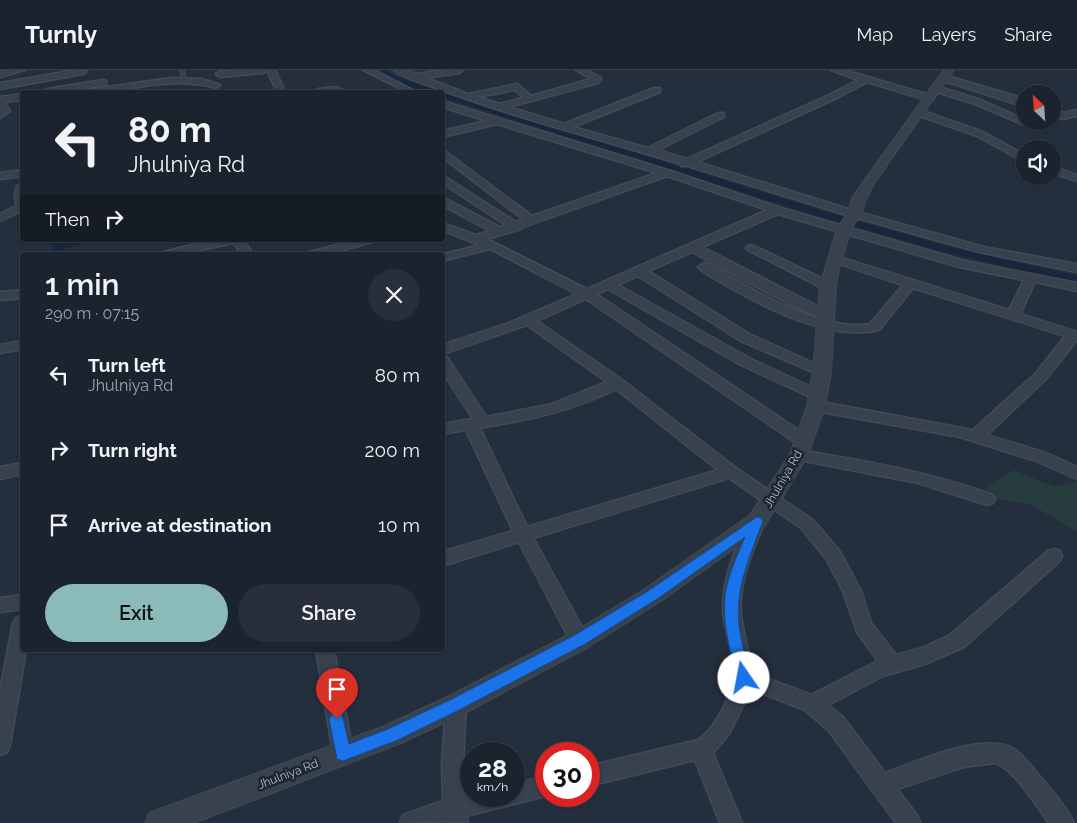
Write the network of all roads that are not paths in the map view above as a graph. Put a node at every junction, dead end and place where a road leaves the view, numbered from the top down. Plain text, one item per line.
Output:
1 (21, 70) edge
2 (182, 70) edge
3 (263, 70) edge
4 (271, 70) edge
5 (366, 70) edge
6 (398, 70) edge
7 (459, 70) edge
8 (580, 70) edge
9 (835, 70) edge
10 (83, 71) edge
11 (221, 72) edge
12 (0, 74) edge
13 (44, 74) edge
14 (947, 74) edge
15 (414, 77) junction
16 (864, 80) junction
17 (184, 81) junction
18 (0, 86) edge
19 (127, 86) edge
20 (215, 89) edge
21 (74, 90) edge
22 (104, 90) edge
23 (279, 90) edge
24 (409, 90) edge
25 (657, 90) dead end
26 (0, 93) edge
27 (933, 94) junction
28 (20, 98) edge
29 (465, 98) junction
30 (528, 98) junction
31 (1016, 101) edge
32 (20, 104) edge
33 (445, 104) edge
34 (1, 105) edge
35 (500, 107) junction
36 (920, 113) junction
37 (1077, 113) edge
38 (721, 115) dead end
39 (1061, 115) edge
40 (1016, 118) edge
41 (498, 120) junction
42 (564, 127) junction
43 (445, 133) edge
44 (649, 151) junction
45 (445, 154) edge
46 (1016, 154) edge
47 (677, 170) junction
48 (1061, 172) edge
49 (20, 173) edge
50 (0, 176) edge
51 (1077, 178) edge
52 (445, 180) edge
53 (445, 202) edge
54 (20, 208) edge
55 (777, 210) junction
56 (0, 218) edge
57 (532, 221) junction
58 (849, 221) junction
59 (517, 226) junction
60 (445, 227) edge
61 (500, 232) junction
62 (477, 240) junction
63 (222, 242) edge
64 (361, 242) edge
65 (492, 245) junction
66 (694, 248) junction
67 (752, 248) dead end
68 (177, 252) edge
69 (322, 252) edge
70 (445, 257) edge
71 (835, 259) junction
72 (704, 267) dead end
73 (1077, 268) edge
74 (639, 271) junction
75 (1030, 279) junction
76 (608, 284) junction
77 (910, 284) junction
78 (828, 286) junction
79 (1077, 287) edge
80 (20, 294) edge
81 (587, 294) junction
82 (0, 296) edge
83 (1013, 315) junction
84 (528, 320) junction
85 (826, 320) junction
86 (1075, 335) edge
87 (20, 345) edge
88 (0, 349) edge
89 (445, 349) edge
90 (445, 366) edge
91 (822, 372) junction
92 (617, 383) junction
93 (818, 401) junction
94 (476, 423) junction
95 (445, 428) edge
96 (975, 437) junction
97 (802, 448) junction
98 (1041, 457) junction
99 (1077, 463) edge
100 (20, 468) edge
101 (731, 472) junction
102 (0, 473) edge
103 (1077, 473) edge
104 (988, 499) dead end
105 (771, 501) junction
106 (757, 521) junction
107 (523, 535) junction
108 (1054, 556) dead end
109 (445, 558) edge
110 (20, 602) edge
111 (0, 605) edge
112 (20, 634) edge
113 (580, 640) junction
114 (325, 652) edge
115 (892, 664) junction
116 (744, 678) junction
117 (812, 704) junction
118 (456, 705) junction
119 (0, 745) edge
120 (701, 750) junction
121 (343, 754) junction
122 (600, 773) edge
123 (881, 785) junction
124 (478, 807) edge
125 (456, 816) edge
126 (159, 823) edge
127 (410, 823) edge
128 (731, 823) edge
129 (909, 823) edge
130 (1063, 823) edge

1 - 12 street
2 - 17 lane
3 - 11 street
4 - 23 street
5 - 24 street
6 - 15 street
7 - 15 street
8 - 30 street
9 - 16 street
10 - 13 street
11 - 20 street
13 - 18 street
13 - 26 street
14 - 27 street, Jhulniya Rd
14 - 31 street
15 - 29 street
16 - 27 street
16 - 47 street
17 - 19 street
17 - 20 street
19 - 21 street
19 - 22 street
25 - 42 street
27 - 36 street, Jhulniya Rd
27 - 40 street
28 - 34 street
29 - 30 street
29 - 33 street
29 - 35 street
30 - 35 street
32 - 34 street
33 - 41 street
35 - 42 street
36 - 46 street
36 - 58 street, Jhulniya Rd
37 - 39 street
38 - 44 street
41 - 43 street
41 - 47 street
42 - 44 street
44 - 47 street
45 - 57 street
47 - 55 street
47 - 57 street
47 - 58 street
48 - 51 street
49 - 50 street
52 - 59 street
53 - 61 street
54 - 56 street
55 - 58 street
55 - 66 street
57 - 59 street
58 - 71 street, Jhulniya Rd
58 - 73 street
58 - 75 street
59 - 61 street
60 - 62 street
61 - 62 street
62 - 65 street
63 - 68 street
64 - 69 street
65 - 70 street
65 - 81 street
66 - 74 street
66 - 85 street
67 - 78 street
71 - 77 street
71 - 78 street, Jhulniya Rd
72 - 85 street
74 - 76 street
74 - 91 street
75 - 79 street
75 - 83 street
76 - 81 street
76 - 93 street
77 - 83 street
77 - 85 street
78 - 85 street, Jhulniya Rd
80 - 82 street
81 - 84 street
81 - 97 street
83 - 86 street
84 - 89 street
84 - 92 street
85 - 91 street, Jhulniya Rd
86 - 96 street
87 - 88 street
90 - 94 street
91 - 93 street, Jhulniya Rd
92 - 94 street
92 - 101 street
93 - 96 street
93 - 97 street, Jhulniya Rd
94 - 95 street
94 - 107 street
96 - 98 street
97 - 104 street
97 - 105 street, Jhulniya Rd
98 - 99 street
98 - 103 street
100 - 102 street
101 - 105 street
101 - 107 street
105 - 106 street, Jhulniya Rd
105 - 115 street
106 - 113 street, Jhulniya Rd
106 - 116 street
107 - 109 street
107 - 113 street
108 - 115 street
110 - 111 street
112 - 119 street
113 - 118 street, Jhulniya Rd
114 - 121 street
115 - 117 street
116 - 117 street
116 - 120 street
117 - 123 street
118 - 121 street, Jhulniya Rd
118 - 125 street
120 - 122 street
120 - 128 street
121 - 126 street, Jhulniya Rd
123 - 129 street
123 - 130 street
124 - 125 street
125 - 127 street

